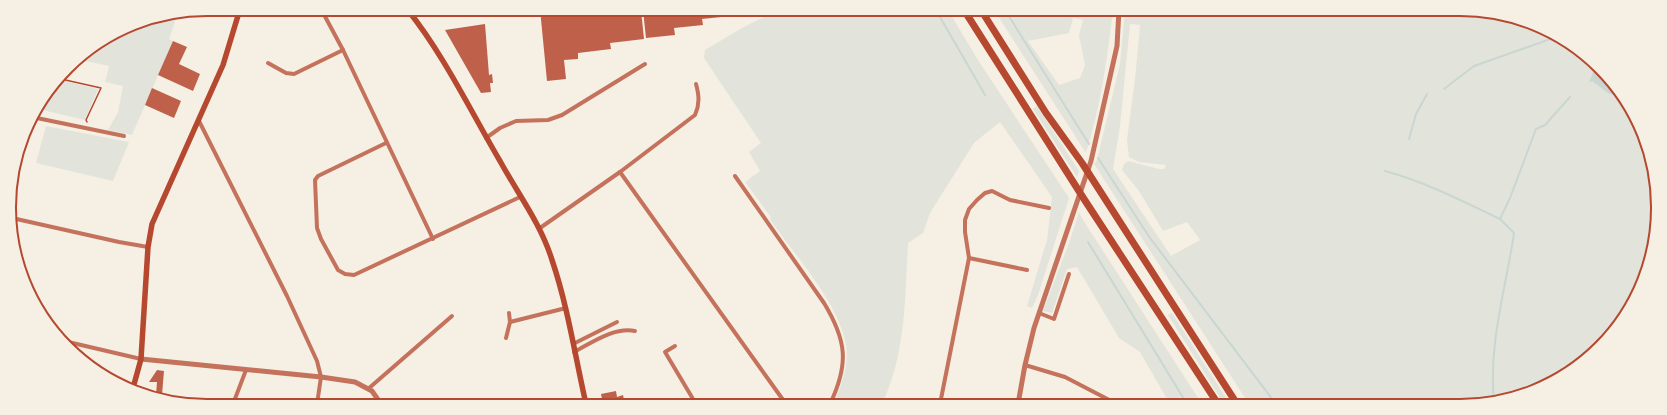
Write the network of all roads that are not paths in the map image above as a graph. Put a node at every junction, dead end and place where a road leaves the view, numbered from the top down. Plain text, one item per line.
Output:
1 (238, 16) edge
2 (325, 16) edge
3 (413, 16) edge
4 (968, 16) edge
5 (985, 16) edge
6 (1118, 16) edge
7 (343, 50) junction
8 (268, 63) dead end
9 (645, 64) dead end
10 (696, 84) dead end
11 (39, 118) edge
12 (199, 121) junction
13 (124, 136) dead end
14 (486, 138) junction
15 (386, 142) junction
16 (620, 172) junction
17 (734, 176) dead end
18 (520, 197) junction
19 (1049, 208) dead end
20 (16, 219) edge
21 (540, 228) junction
22 (433, 239) junction
23 (148, 247) junction
24 (969, 258) junction
25 (1027, 270) dead end
26 (1069, 274) dead end
27 (566, 308) junction
28 (509, 313) dead end
29 (1039, 313) junction
30 (452, 316) dead end
31 (510, 322) junction
32 (616, 322) dead end
33 (635, 331) dead end
34 (506, 338) dead end
35 (72, 343) edge
36 (573, 344) junction
37 (675, 346) dead end
38 (574, 352) junction
39 (141, 359) junction
40 (1025, 365) junction
41 (246, 370) junction
42 (321, 376) junction
43 (134, 384) edge
44 (368, 389) junction
45 (235, 399) edge
46 (318, 399) edge
47 (378, 399) edge
48 (585, 399) edge
49 (693, 399) edge
50 (782, 399) edge
51 (832, 399) edge
52 (941, 399) edge
53 (1019, 399) edge
54 (1108, 399) edge
55 (1215, 399) edge
56 (1234, 399) edge

1 - 12 main road
2 - 7 street
3 - 14 main road
4 - 55 highway
5 - 56 highway
6 - 29 street
7 - 8 street
7 - 15 street
9 - 14 street
10 - 16 street
11 - 13 street
12 - 23 main road
12 - 42 street
14 - 18 main road
15 - 22 street
15 - 22 street
16 - 21 street
16 - 50 street
17 - 51 street
18 - 21 main road
18 - 22 street
19 - 24 street
20 - 23 street
21 - 27 main road
23 - 39 main road
24 - 25 street
24 - 52 street
26 - 29 street
27 - 31 street
27 - 36 main road
28 - 31 street
29 - 40 street
30 - 44 street
31 - 34 street
32 - 36 street
33 - 38 street
35 - 39 street
36 - 38 main road
37 - 49 street
38 - 48 main road
39 - 41 street
39 - 43 main road
40 - 53 street
40 - 54 street
41 - 42 street
41 - 45 street
42 - 44 street
42 - 46 street
44 - 47 street

